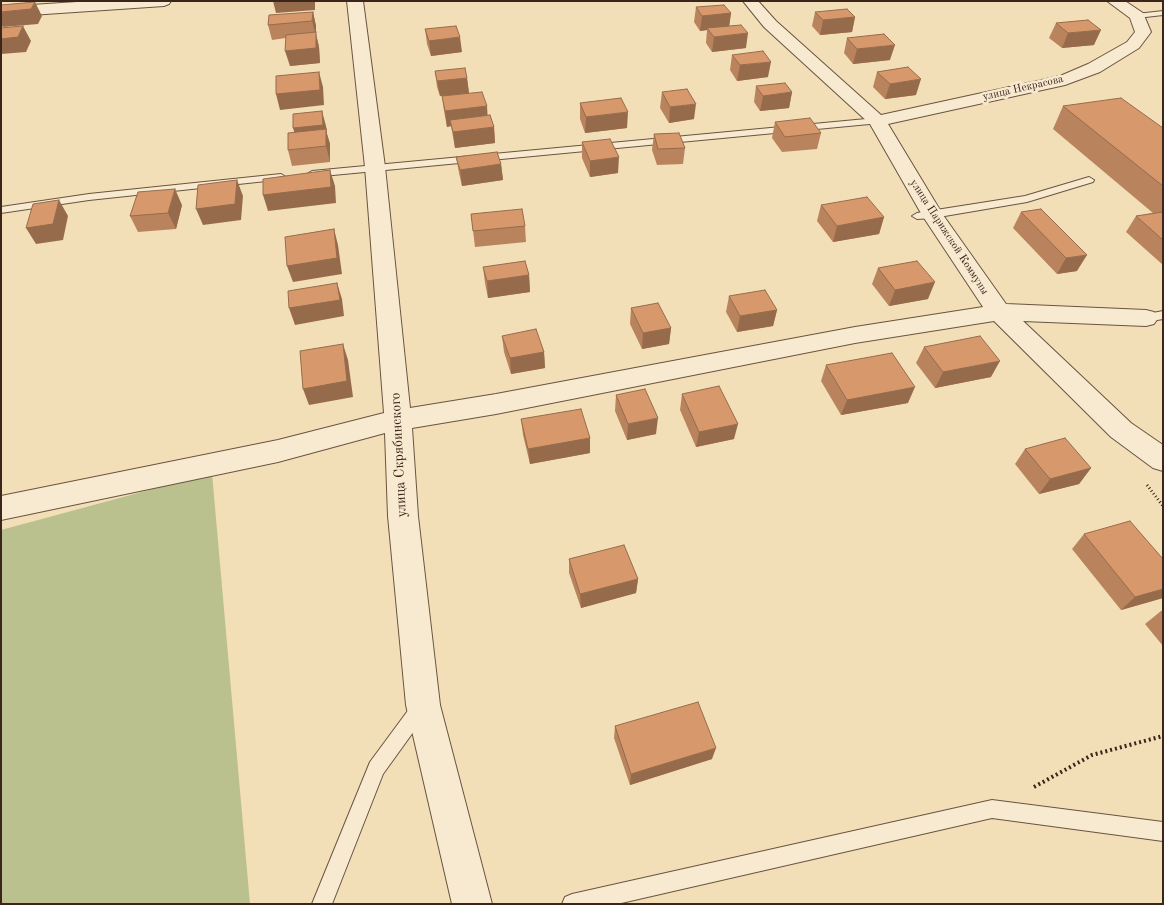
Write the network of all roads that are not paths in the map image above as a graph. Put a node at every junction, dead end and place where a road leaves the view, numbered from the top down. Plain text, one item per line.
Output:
1 (164, 1) edge
2 (355, 1) edge
3 (750, 1) edge
4 (1114, 1) edge
5 (1, 12) edge
6 (1163, 13) edge
7 (1137, 16) junction
8 (876, 121) junction
9 (375, 167) junction
10 (1089, 180) dead end
11 (1, 210) edge
12 (925, 215) junction
13 (999, 312) junction
14 (1155, 317) edge
15 (398, 420) junction
16 (1163, 460) edge
17 (1, 508) edge
18 (423, 705) junction
19 (1163, 832) edge
20 (322, 904) edge
21 (472, 904) edge
22 (572, 904) edge

1 - 5 street
2 - 9 street, улица Скрябинского
3 - 8 street, улица Парижской Коммуны
4 - 7 street
6 - 7 lane
7 - 8 street, улица Некрасова
8 - 9 lane
8 - 12 street, улица Парижской Коммуны
9 - 11 lane
9 - 15 street, улица Скрябинского
10 - 12 lane
12 - 13 street, улица Парижской Коммуны
13 - 14 street
13 - 15 street
13 - 16 street, улица Парижской Коммуны
15 - 17 street
15 - 18 street, улица Скрябинского
18 - 20 lane
18 - 21 street, улица Скрябинского
19 - 22 lane

